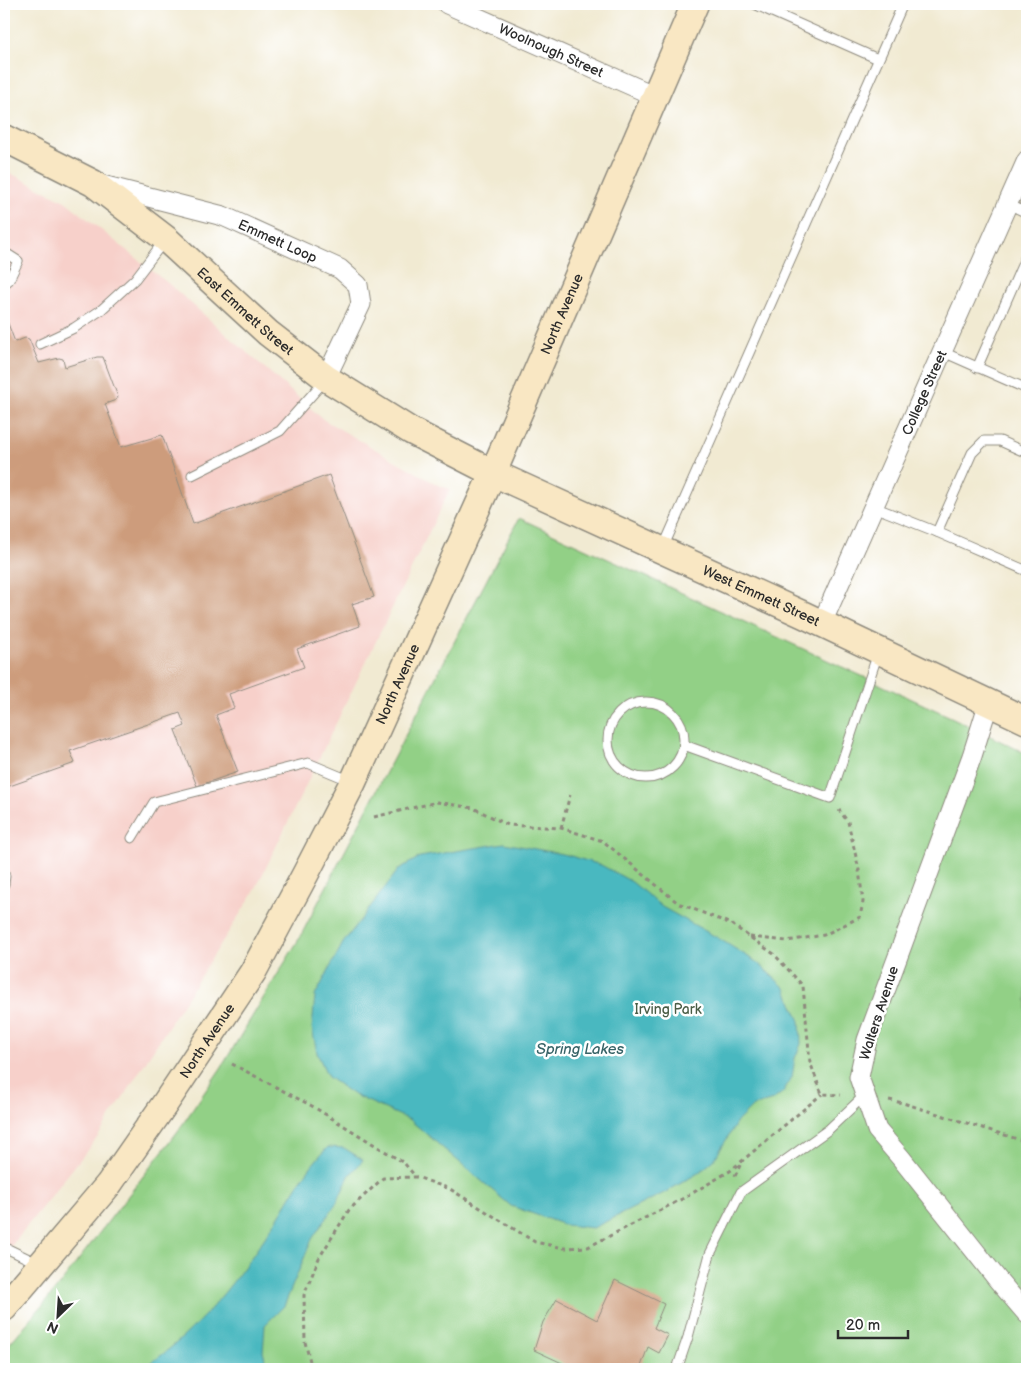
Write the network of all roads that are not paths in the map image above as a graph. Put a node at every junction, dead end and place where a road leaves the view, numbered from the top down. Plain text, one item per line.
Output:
1 (447, 4) edge
2 (695, 4) edge
3 (754, 4) edge
4 (902, 4) edge
5 (878, 59) junction
6 (654, 96) junction
7 (4, 138) edge
8 (1027, 160) edge
9 (93, 183) junction
10 (1008, 204) junction
11 (1027, 213) edge
12 (166, 239) junction
13 (4, 252) edge
14 (1027, 254) edge
15 (4, 284) edge
16 (40, 344) dead end
17 (943, 352) junction
18 (977, 368) junction
19 (326, 378) junction
20 (1027, 389) edge
21 (1027, 453) edge
22 (493, 473) junction
23 (192, 475) dead end
24 (874, 506) junction
25 (938, 532) junction
26 (662, 550) junction
27 (1027, 571) edge
28 (822, 623) junction
29 (879, 650) junction
30 (989, 702) junction
31 (1027, 721) edge
32 (684, 746) junction
33 (353, 782) junction
34 (132, 838) dead end
35 (4, 872) edge
36 (4, 884) edge
37 (865, 1095) junction
38 (4, 1247) edge
39 (42, 1265) junction
40 (4, 1308) edge
41 (1027, 1314) edge
42 (677, 1369) edge

1 - 6 street, Woolnough Street
2 - 6 street, North Avenue
3 - 5 lane
4 - 5 lane
5 - 26 lane
6 - 22 street, North Avenue
7 - 9 street, East Emmett Street
8 - 10 street, College Street
9 - 12 street, East Emmett Street
9 - 19 street, Emmett Loop
10 - 11 lane
10 - 17 street, College Street
12 - 16 lane
12 - 19 street, East Emmett Street
13 - 15 lane
14 - 18 lane
17 - 18 lane
17 - 24 street, College Street
18 - 20 lane
19 - 22 street, East Emmett Street
19 - 23 lane
21 - 25 lane
22 - 26 street, West Emmett Street
22 - 33 street, North Avenue
24 - 25 lane
24 - 28 street, College Street
25 - 27 lane
26 - 28 street, West Emmett Street
28 - 29 street, West Emmett Street
29 - 30 street, West Emmett Street
29 - 32 lane
30 - 31 street, West Emmett Street
30 - 37 street, Walters Avenue
32 - 32 lane
33 - 34 lane
33 - 39 street, North Avenue
35 - 36 lane
37 - 41 street, Walters Avenue
37 - 42 lane
38 - 39 lane
39 - 40 street, North Avenue

